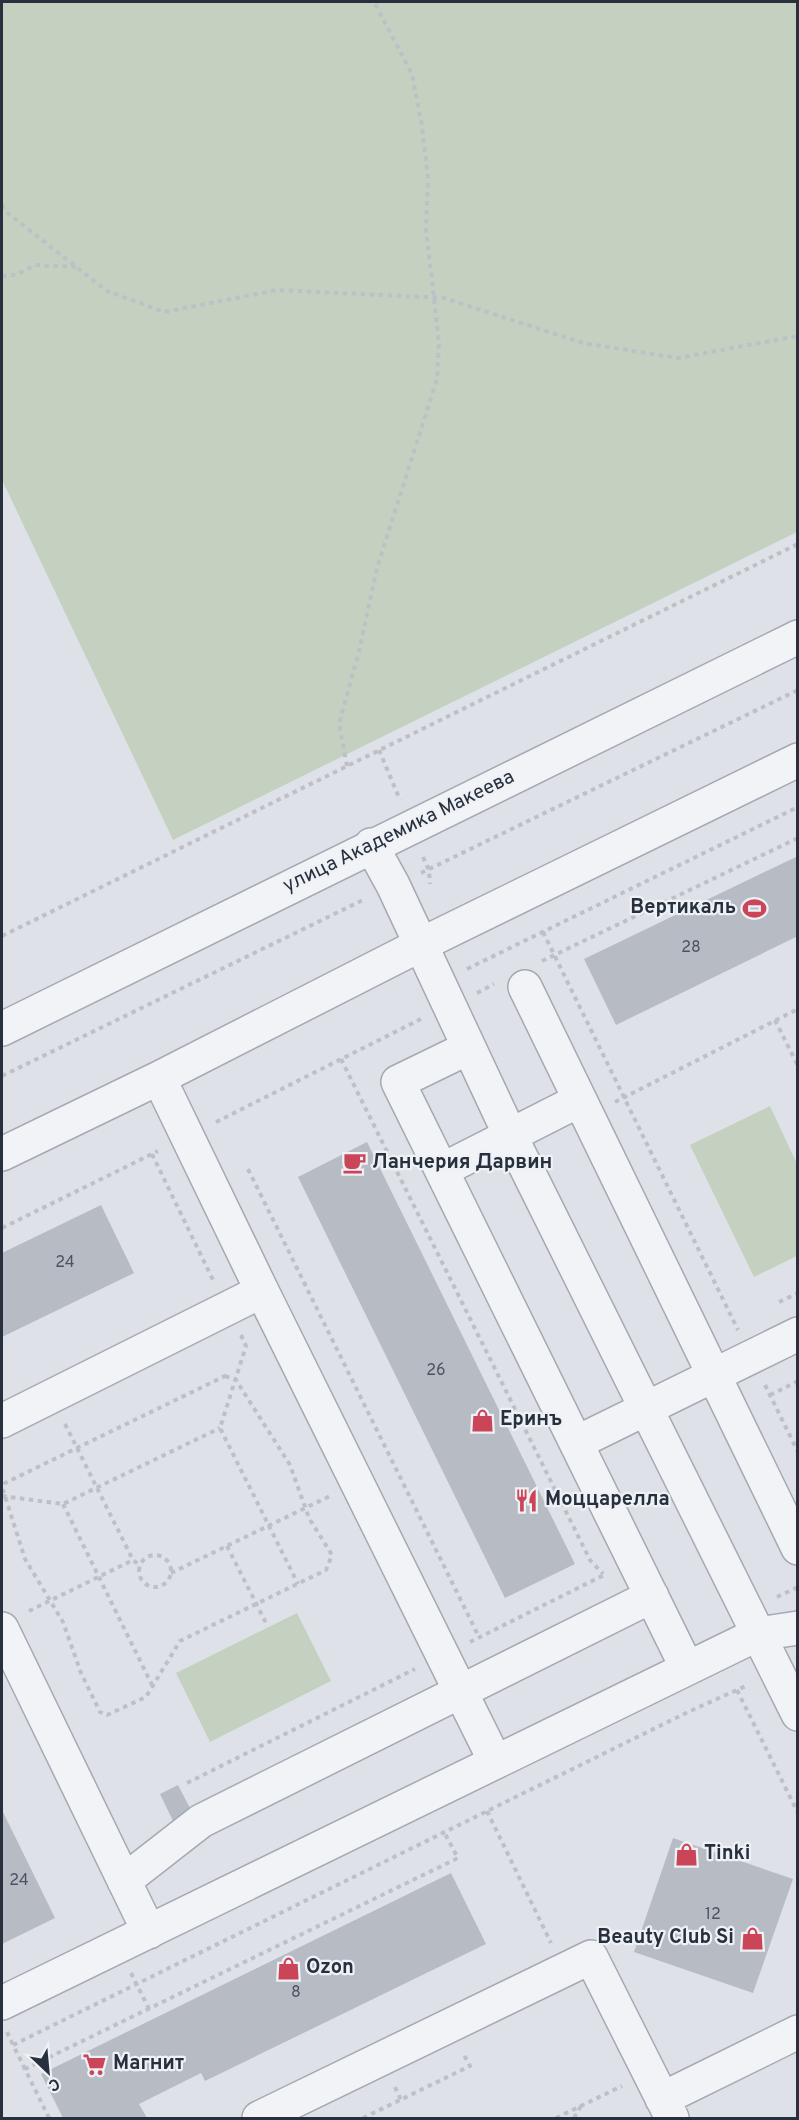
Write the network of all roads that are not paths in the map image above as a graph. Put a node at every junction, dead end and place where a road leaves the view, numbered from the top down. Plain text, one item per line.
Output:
1 (798, 637) edge
2 (798, 760) edge
3 (371, 845) junction
4 (420, 945) junction
5 (519, 978) road end
6 (2, 1029) edge
7 (468, 1048) junction
8 (159, 1078) junction
9 (580, 1100) junction
10 (510, 1136) junction
11 (2, 1154) edge
12 (442, 1170) junction
13 (262, 1291) junction
14 (798, 1334) edge
15 (714, 1374) junction
16 (646, 1408) junction
17 (2, 1421) edge
18 (576, 1443) junction
19 (798, 1548) edge
20 (642, 1601) junction
21 (11, 1622) edge
22 (798, 1628) edge
23 (758, 1634) junction
24 (679, 1672) junction
25 (461, 1692) junction
26 (798, 1714) edge
27 (495, 1761) junction
28 (124, 1881) junction
29 (149, 1932) junction
30 (2, 2003) edge
31 (798, 2032) edge
32 (661, 2097) edge
33 (259, 2118) edge

1 - 3 street, улица Академика Макеева
2 - 4 street
3 - 4 street
3 - 6 street, улица Академика Макеева
4 - 7 street
4 - 8 street
5 - 9 street
7 - 10 street
7 - 12 street
8 - 11 street
8 - 13 street
9 - 10 street
9 - 15 street
10 - 12 street
10 - 16 street
12 - 18 street
13 - 17 street
13 - 25 street
14 - 15 street
15 - 16 street
15 - 19 street
16 - 18 street
16 - 23 street
18 - 20 street
20 - 24 street
20 - 25 street
21 - 28 street
22 - 23 street
23 - 24 street
23 - 26 street
24 - 27 street
25 - 27 street
25 - 28 street
27 - 29 street
28 - 29 street
29 - 30 street
31 - 32 street
32 - 33 street

